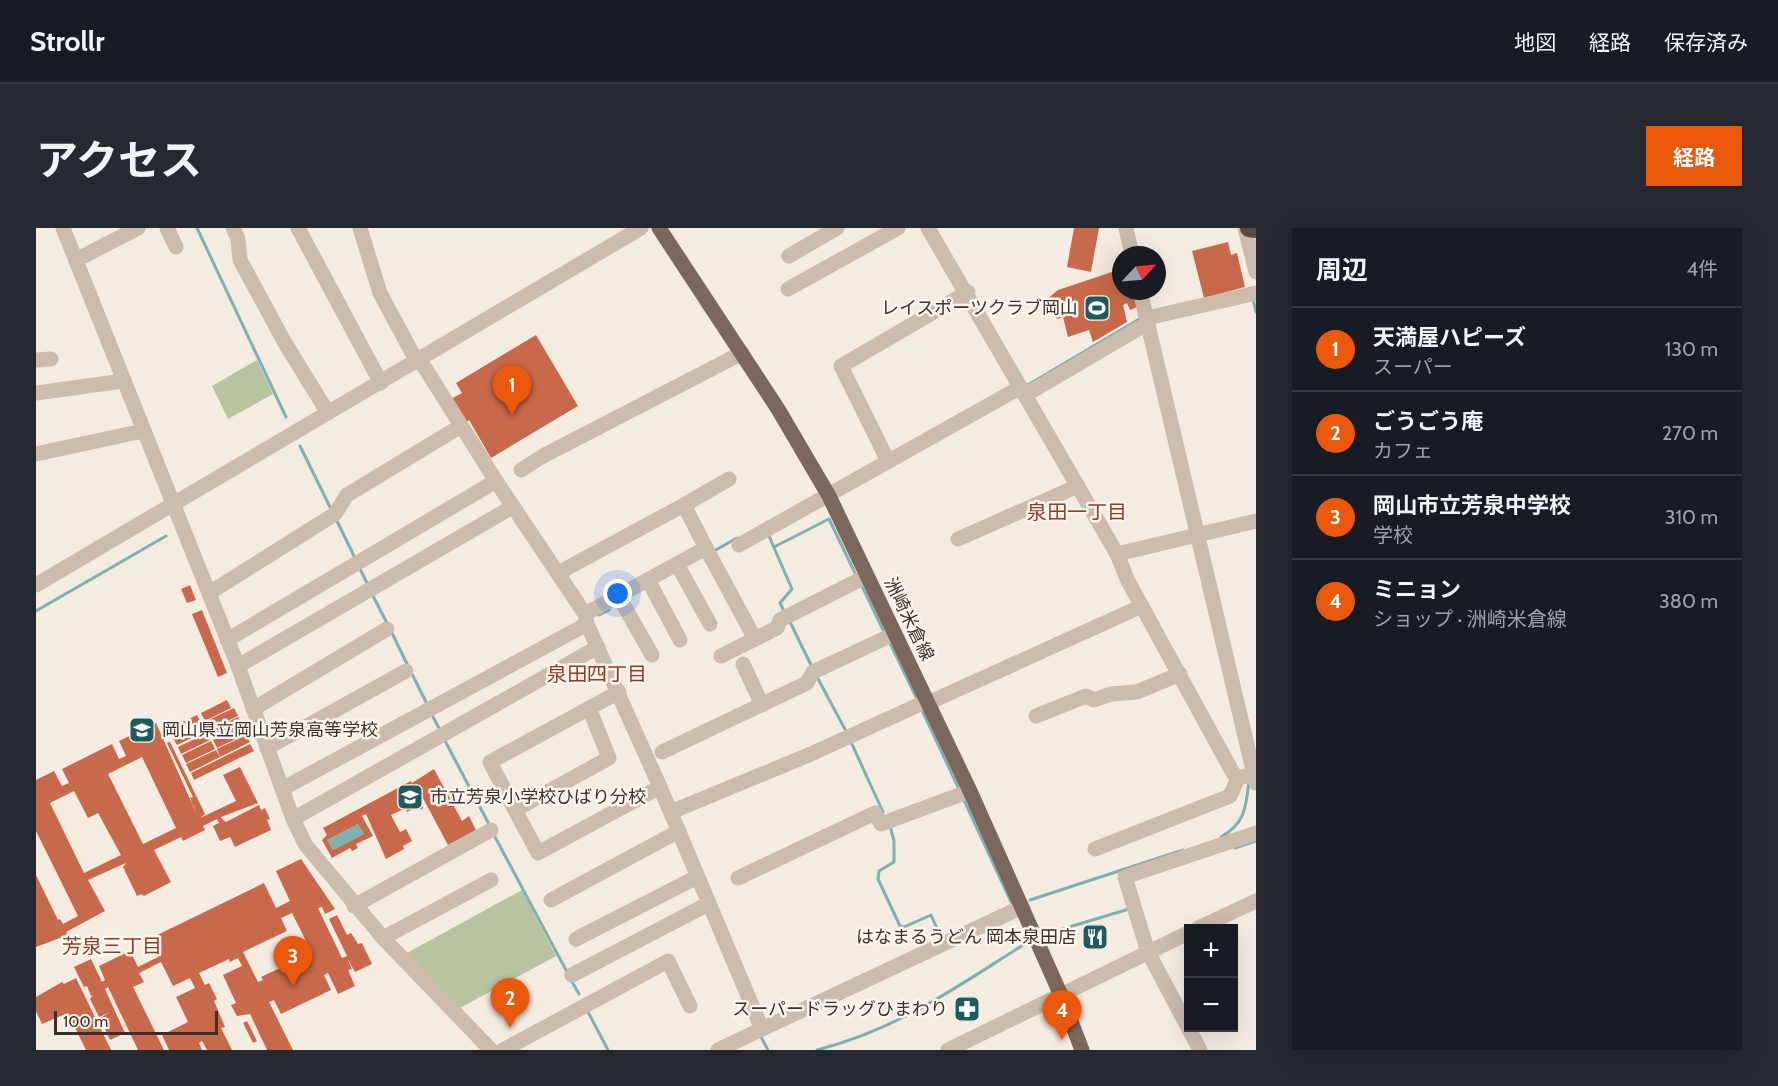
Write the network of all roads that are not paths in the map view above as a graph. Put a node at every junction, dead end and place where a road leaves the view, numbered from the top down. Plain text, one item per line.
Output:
1 (63, 228) edge
2 (138, 228) edge
3 (167, 228) edge
4 (233, 228) edge
5 (298, 228) edge
6 (360, 228) edge
7 (641, 228) edge
8 (659, 228) edge
9 (837, 228) edge
10 (898, 228) edge
11 (928, 228) edge
12 (1126, 228) edge
13 (1247, 228) edge
14 (1256, 229) edge
15 (1130, 246) edge
16 (176, 247) dead end
17 (789, 256) dead end
18 (76, 260) junction
19 (1256, 272) edge
20 (788, 289) dead end
21 (1253, 294) edge
22 (964, 295) junction
23 (1142, 300) edge
24 (1147, 321) junction
25 (742, 353) junction
26 (418, 361) junction
27 (123, 381) junction
28 (381, 383) junction
29 (1021, 390) junction
30 (36, 393) edge
31 (328, 413) junction
32 (458, 428) junction
33 (143, 431) junction
34 (36, 454) edge
35 (887, 459) junction
36 (520, 470) dead end
37 (729, 479) dead end
38 (494, 483) junction
39 (1074, 488) junction
40 (829, 496) junction
41 (172, 504) junction
42 (684, 505) junction
43 (507, 510) dead end
44 (1256, 521) edge
45 (1197, 534) junction
46 (958, 539) dead end
47 (739, 545) dead end
48 (708, 552) junction
49 (1117, 554) junction
50 (679, 567) junction
51 (558, 573) junction
52 (867, 576) junction
53 (650, 584) junction
54 (36, 585) edge
55 (208, 593) junction
56 (621, 601) junction
57 (1139, 607) junction
58 (586, 619) junction
59 (710, 624) dead end
60 (387, 629) dead end
61 (894, 634) junction
62 (755, 639) junction
63 (227, 640) junction
64 (681, 640) dead end
65 (598, 647) junction
66 (652, 655) dead end
67 (721, 656) dead end
68 (743, 664) dead end
69 (238, 666) junction
70 (406, 670) dead end
71 (1177, 675) junction
72 (619, 692) junction
73 (924, 703) junction
74 (762, 705) junction
75 (589, 708) junction
76 (253, 709) junction
77 (431, 709) junction
78 (1036, 716) dead end
79 (444, 734) junction
80 (267, 748) junction
81 (662, 752) dead end
82 (1255, 779) edge
83 (1237, 782) junction
84 (660, 787) junction
85 (282, 789) junction
86 (964, 793) junction
87 (515, 810) junction
88 (671, 812) junction
89 (293, 819) junction
90 (491, 830) dead end
91 (1256, 832) edge
92 (676, 833) junction
93 (1095, 849) dead end
94 (738, 878) dead end
95 (491, 879) dead end
96 (694, 879) junction
97 (550, 900) dead end
98 (1256, 901) edge
99 (705, 905) junction
100 (354, 906) junction
101 (1022, 906) junction
102 (1207, 924) edge
103 (1184, 935) edge
104 (383, 938) junction
105 (576, 939) dead end
106 (1148, 952) junction
107 (572, 975) dead end
108 (1060, 993) junction
109 (690, 1006) dead end
110 (762, 1029) junction
111 (491, 1050) edge
112 (503, 1050) edge
113 (718, 1050) edge
114 (948, 1050) edge
115 (1082, 1050) edge
116 (1200, 1050) edge

1 - 18 street
2 - 18 street
3 - 16 street
4 - 31 street
5 - 28 street
6 - 26 street
7 - 26 street
8 - 25 main road, 洲崎米倉線
9 - 17 street
10 - 20 street
11 - 22 street
12 - 15 street
13 - 14 highway
13 - 19 street
18 - 27 street
21 - 24 street
22 - 29 street
22 - 35 street
23 - 24 street
24 - 29 street
24 - 45 street
25 - 36 street
25 - 40 main road, 洲崎米倉線
26 - 28 street
26 - 32 street
27 - 30 street
27 - 33 street
28 - 31 street
29 - 35 street
29 - 39 street
31 - 41 street
32 - 38 street
32 - 55 street
33 - 34 street
33 - 41 street
35 - 40 street
37 - 42 street
38 - 51 street
38 - 63 street
39 - 46 street
39 - 49 street
40 - 47 street
40 - 52 main road, 洲崎米倉線
41 - 54 street
41 - 55 street
42 - 48 street
42 - 51 street
43 - 69 street
44 - 45 street
45 - 49 street
45 - 82 street
48 - 50 street
48 - 62 street
49 - 57 street
50 - 53 street
50 - 59 street
51 - 58 street
52 - 61 main road, 洲崎米倉線
52 - 62 street
53 - 56 street
53 - 64 street
55 - 63 street
56 - 58 street
56 - 66 street
57 - 71 street
57 - 73 street
58 - 65 street
58 - 77 street
60 - 76 street
61 - 73 main road, 洲崎米倉線
61 - 74 street
62 - 67 street
63 - 69 street
65 - 72 street
65 - 79 street
68 - 74 street
69 - 76 street
70 - 80 street
71 - 78 street
71 - 83 street
72 - 75 street
72 - 84 street
73 - 86 main road, 洲崎米倉線
73 - 88 street
74 - 81 street
75 - 87 street
75 - 87 street
76 - 80 street
77 - 79 street
77 - 85 street
79 - 89 street
80 - 85 street
82 - 83 street
83 - 93 street
84 - 87 street
84 - 88 street
85 - 89 street
86 - 94 street
86 - 101 main road, 洲崎米倉線
88 - 92 street
89 - 100 street
90 - 100 street
91 - 106 street
92 - 96 street
92 - 97 street
95 - 104 street
96 - 99 street
96 - 105 street
98 - 102 street
99 - 107 street
99 - 110 street
100 - 104 street
101 - 108 main road, 洲崎米倉線
101 - 110 street
103 - 106 street
104 - 111 street
106 - 108 street
106 - 116 street
108 - 114 street
108 - 115 main road, 洲崎米倉線
109 - 112 street
110 - 113 street

